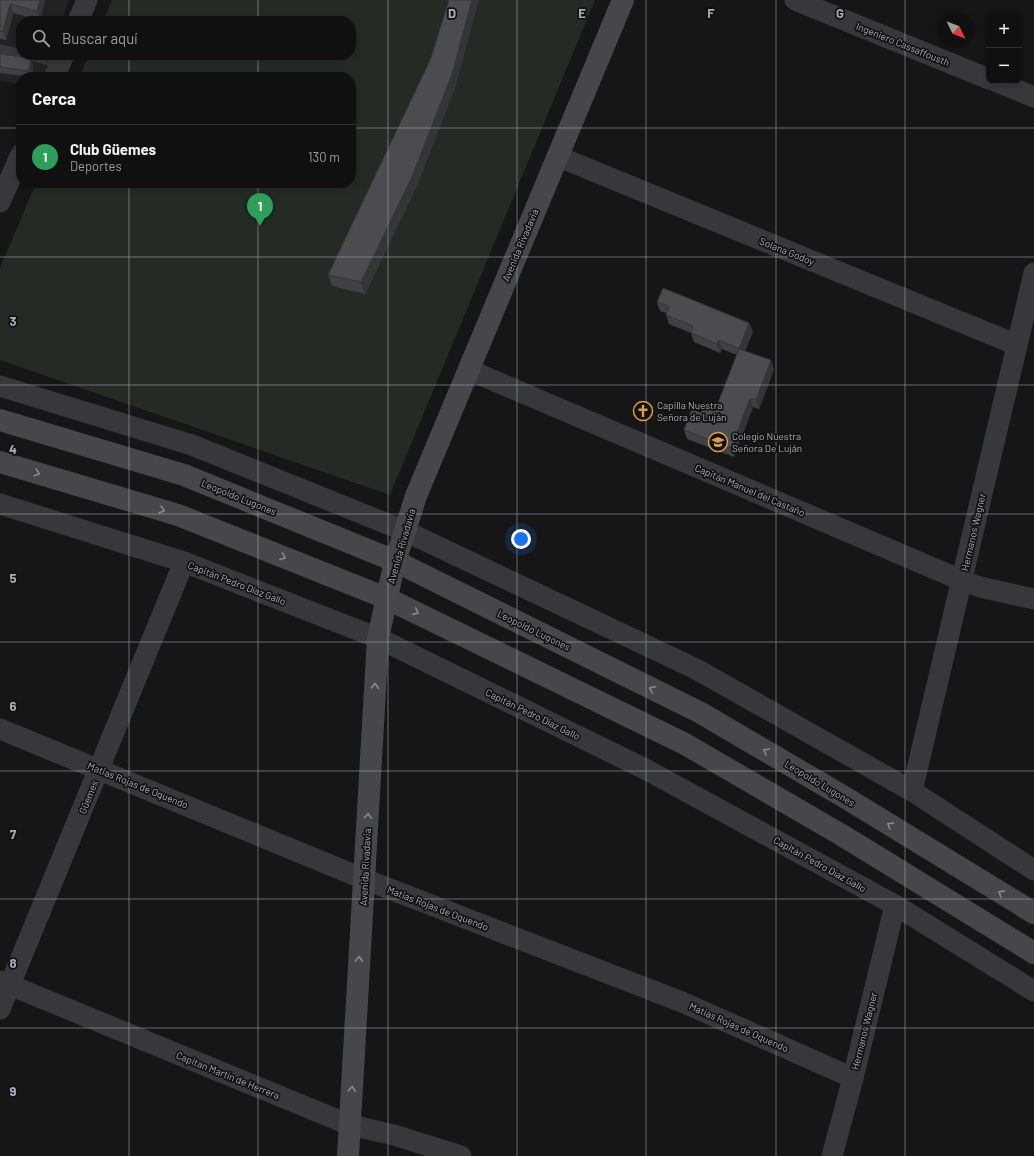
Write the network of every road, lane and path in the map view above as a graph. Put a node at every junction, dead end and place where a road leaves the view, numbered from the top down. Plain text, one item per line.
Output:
1 (87, 0) edge
2 (623, 0) edge
3 (795, 0) edge
4 (80, 16) edge
5 (0, 49) edge
6 (16, 53) edge
7 (42, 60) edge
8 (59, 65) edge
9 (986, 78) edge
10 (1002, 84) edge
11 (1034, 97) edge
12 (557, 156) junction
13 (16, 165) edge
14 (0, 202) edge
15 (1034, 273) edge
16 (1017, 345) junction
17 (469, 370) junction
18 (0, 386) edge
19 (0, 420) edge
20 (0, 462) edge
21 (0, 504) edge
22 (405, 531) junction
23 (395, 561) junction
24 (184, 562) junction
25 (962, 580) junction
26 (386, 598) junction
27 (1034, 599) edge
28 (378, 638) junction
29 (0, 729) edge
30 (99, 769) junction
31 (912, 791) junction
32 (1034, 870) edge
33 (364, 879) junction
34 (895, 905) junction
35 (1034, 913) edge
36 (1034, 953) edge
37 (5, 983) edge
38 (1034, 991) edge
39 (0, 1009) edge
40 (853, 1078) junction
41 (350, 1125) junction
42 (348, 1156) edge
43 (461, 1156) edge
44 (832, 1156) edge

1 - 4 street
2 - 12 main road, Avenida Rivadavia
3 - 9 street, Ingeniero Cassaffousth
5 - 6 lane
7 - 8 lane
10 - 11 street
12 - 16 street, Solana Godoy
12 - 17 main road, Avenida Rivadavia
13 - 14 street
15 - 16 street, Hermanos Wagner
16 - 25 street, Hermanos Wagner
17 - 22 main road, Avenida Rivadavia
17 - 25 street, Capitán Manuel del Castaño
18 - 22 street
19 - 23 main road, Leopoldo Lugones
20 -> 26 main road
21 - 24 street, Capitán Pedro Díaz Gallo
22 - 23 main road, Avenida Rivadavia
22 - 31 street
23 - 26 main road, Avenida Rivadavia
35 -> 23 main road, Leopoldo Lugones
24 - 28 street, Capitán Pedro Díaz Gallo
24 - 30 street, Güemes
25 - 27 street, Capitán Manuel del Castaño
25 - 31 street, Hermanos Wagner
26 - 28 main road, Avenida Rivadavia
26 -> 36 main road
33 -> 28 main road, Avenida Rivadavia
28 - 34 street, Capitán Pedro Díaz Gallo
29 - 30 street, Matias Rojas de Oquendo
30 - 33 street, Matias Rojas de Oquendo
30 - 37 street, Güemes
31 - 32 street
33 - 40 street, Matias Rojas de Oquendo
41 -> 33 main road, Avenida Rivadavia
34 - 38 street, Capitán Pedro Díaz Gallo
34 - 40 street, Hermanos Wagner
37 - 39 street, Güemes
37 - 41 street, Capitan Martín de Herrera
40 - 44 street, Hermanos Wagner
41 - 42 main road, Avenida Rivadavia
41 - 43 street, Capitan Martín de Herrera

